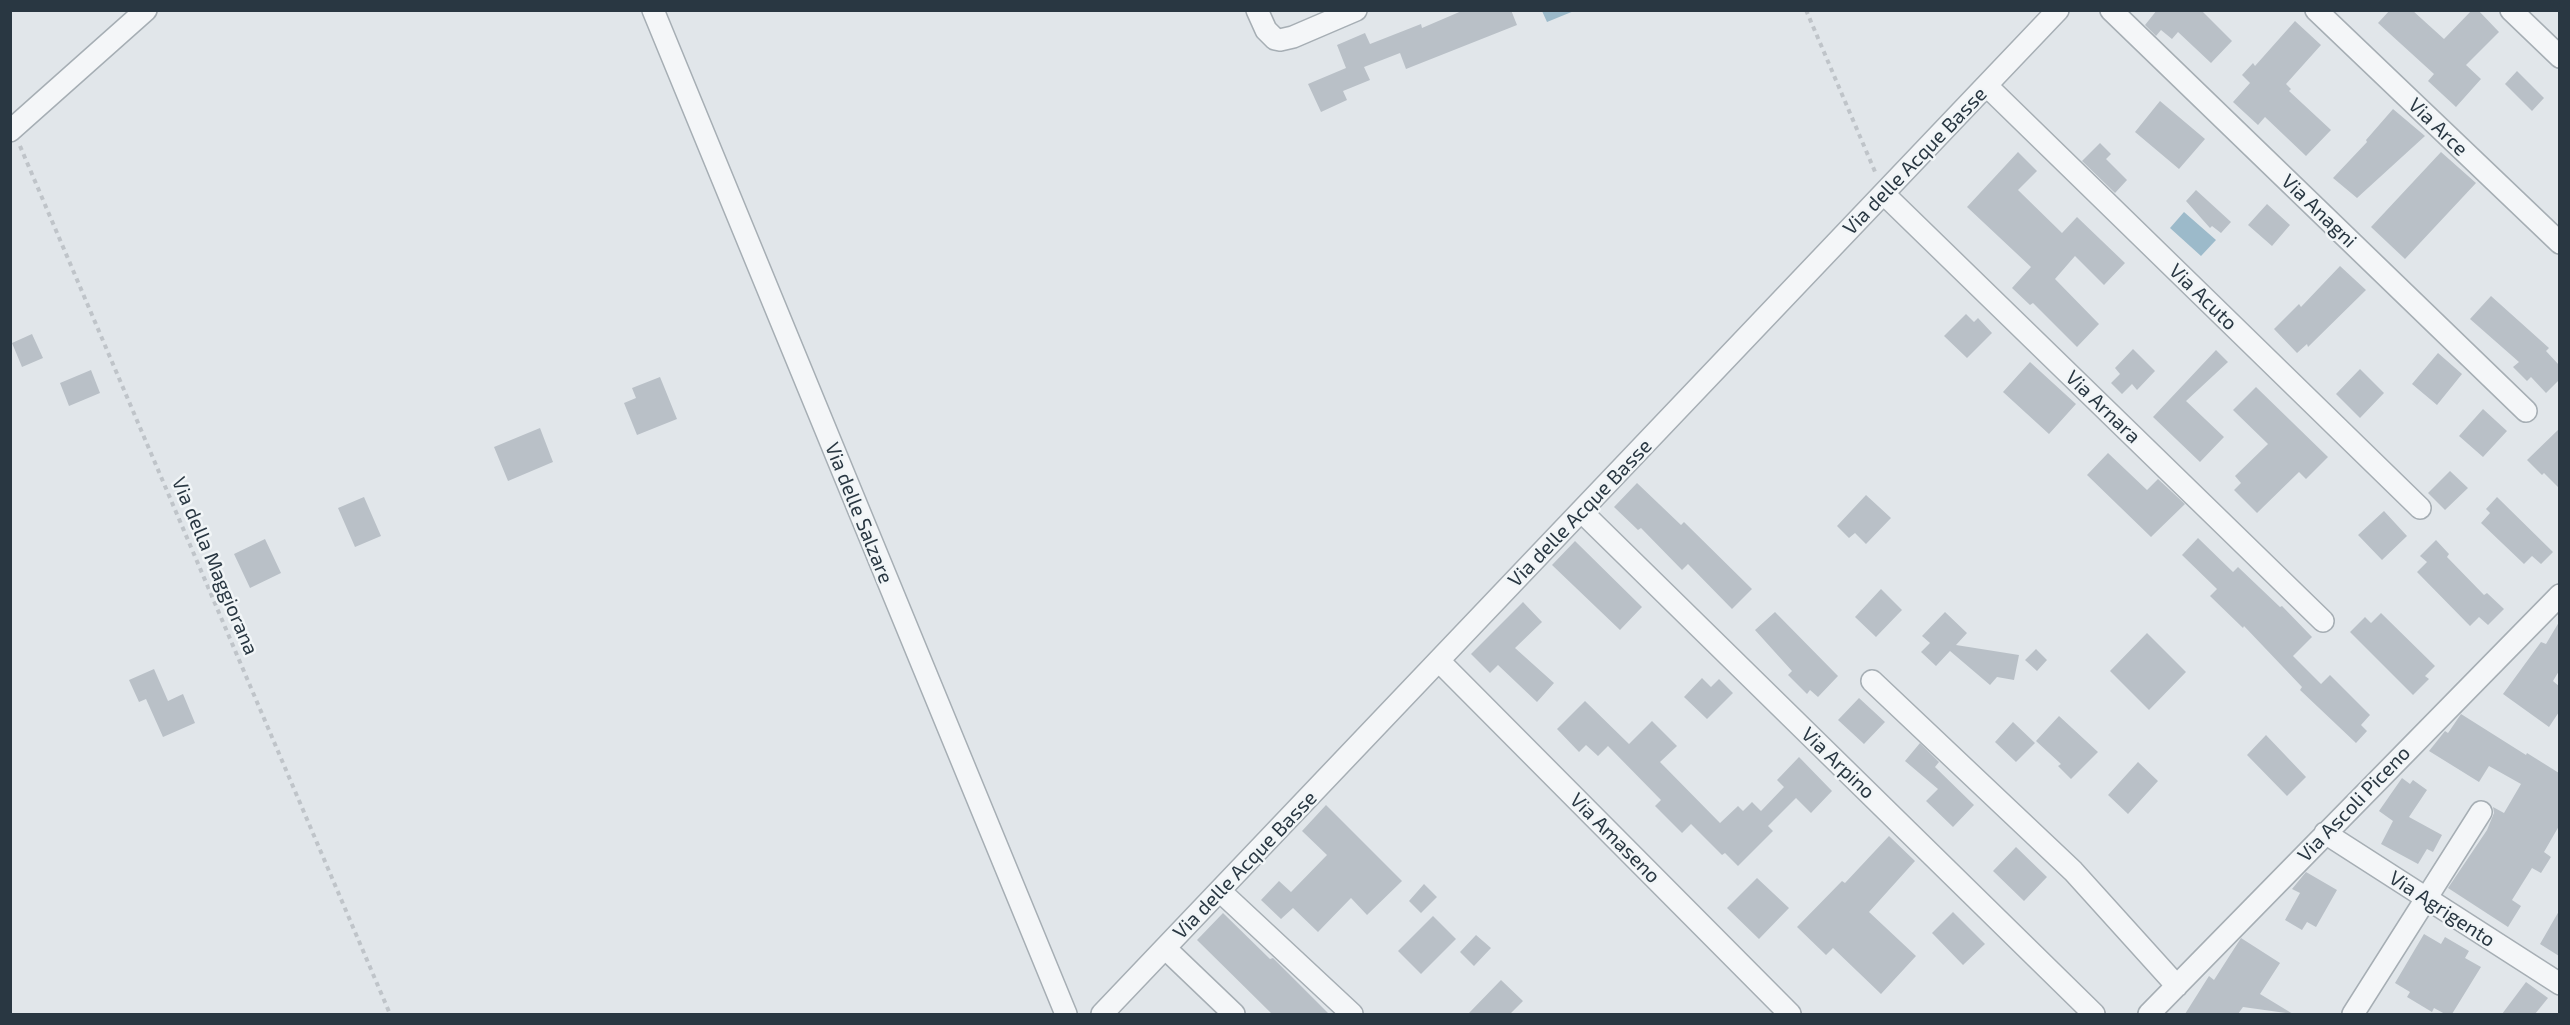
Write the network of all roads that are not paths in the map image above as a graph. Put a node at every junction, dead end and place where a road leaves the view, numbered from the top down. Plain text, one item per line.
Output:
1 (146, 10) edge
2 (653, 10) edge
3 (1257, 10) edge
4 (1356, 10) edge
5 (2058, 10) edge
6 (2111, 10) edge
7 (2316, 10) edge
8 (2511, 10) edge
9 (2559, 57) edge
10 (1987, 86) junction
11 (12, 130) edge
12 (1884, 194) junction
13 (2559, 243) edge
14 (2526, 411) dead end
15 (2420, 508) dead end
16 (1581, 511) junction
17 (2559, 595) edge
18 (2323, 621) dead end
19 (1439, 661) junction
20 (1872, 681) dead end
21 (2481, 812) dead end
22 (2325, 833) junction
23 (1220, 891) junction
24 (2426, 898) junction
25 (1165, 948) junction
26 (2559, 984) edge
27 (2177, 986) junction
28 (1066, 1014) edge
29 (1102, 1014) edge
30 (1234, 1014) edge
31 (1352, 1014) edge
32 (1790, 1014) edge
33 (2094, 1014) edge
34 (2149, 1014) edge
35 (2353, 1014) edge

1 - 11 street
2 - 28 street, Via delle Salzare
3 - 4 street
5 - 10 street, Via delle Acque Basse
6 - 14 street, Via Anagni
7 - 13 street, Via Arce
8 - 9 street
10 - 12 street, Via delle Acque Basse
10 - 15 street, Via Acuto
12 - 16 street, Via delle Acque Basse
12 - 18 street, Via Arnara
16 - 19 street, Via delle Acque Basse
16 - 33 street, Via Arpino
17 - 22 street, Via Ascoli Piceno
19 - 23 street, Via delle Acque Basse
19 - 32 street, Via Amaseno
20 - 27 street
21 - 24 street
22 - 24 street, Via Agrigento
22 - 27 street, Via Ascoli Piceno
23 - 25 street, Via delle Acque Basse
23 - 31 street
24 - 26 street, Via Agrigento
24 - 35 street
25 - 29 street, Via delle Acque Basse
25 - 30 street
27 - 34 street, Via Ascoli Piceno

